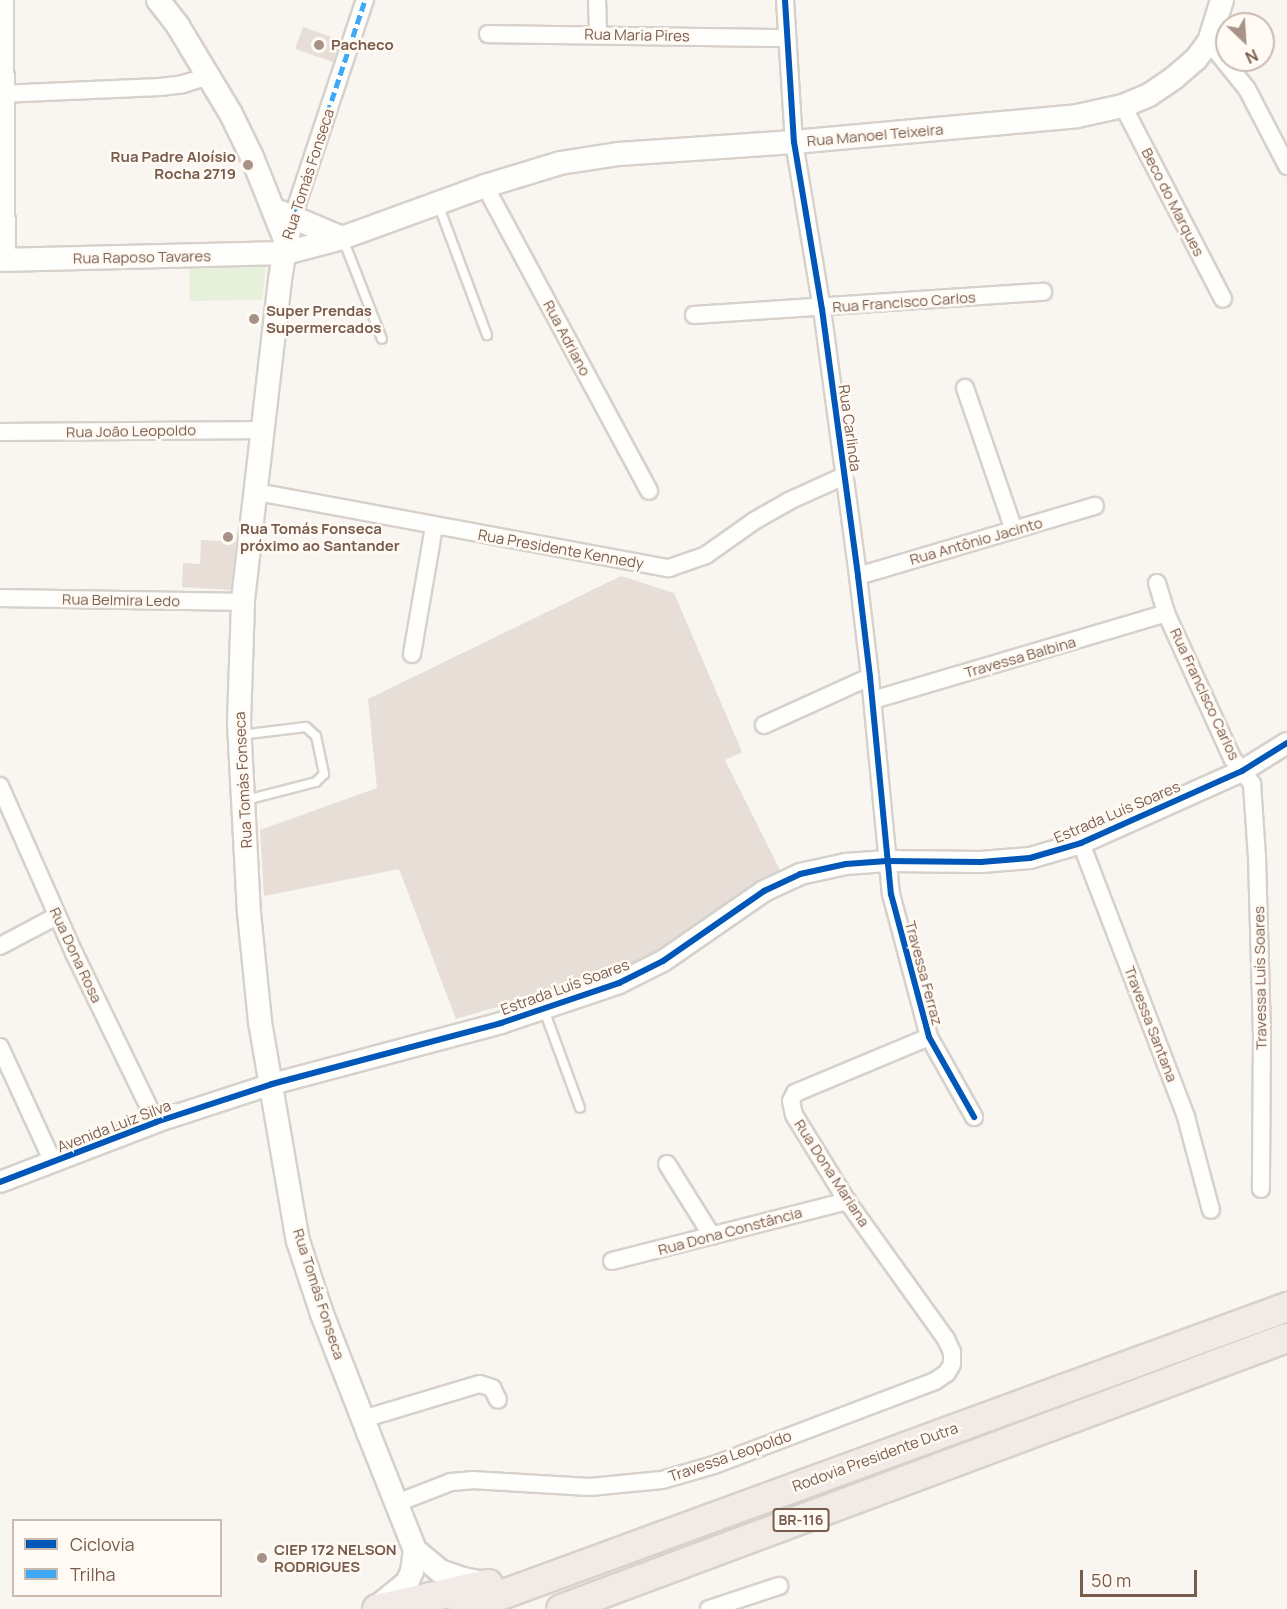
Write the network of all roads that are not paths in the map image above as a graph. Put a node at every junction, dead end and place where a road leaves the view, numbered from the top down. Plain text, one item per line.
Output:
1 (5, 0) edge
2 (159, 0) edge
3 (365, 0) edge
4 (597, 0) edge
5 (784, 0) edge
6 (1222, 0) edge
7 (488, 34) dead end
8 (598, 34) junction
9 (786, 38) junction
10 (1209, 42) junction
11 (209, 76) junction
12 (3, 94) edge
13 (1123, 106) junction
14 (794, 142) junction
15 (1287, 166) edge
16 (485, 186) junction
17 (438, 203) junction
18 (284, 213) junction
19 (342, 238) junction
20 (285, 248) junction
21 (3, 260) edge
22 (1043, 292) dead end
23 (1223, 299) dead end
24 (822, 309) junction
25 (694, 315) dead end
26 (487, 335) dead end
27 (382, 339) dead end
28 (965, 388) dead end
29 (263, 430) junction
30 (0, 432) edge
31 (844, 476) junction
32 (649, 490) dead end
33 (257, 492) junction
34 (1095, 506) dead end
35 (434, 526) junction
36 (1014, 530) junction
37 (858, 576) junction
38 (1157, 583) dead end
39 (0, 598) edge
40 (243, 602) junction
41 (1166, 613) junction
42 (412, 654) dead end
43 (870, 677) junction
44 (873, 700) junction
45 (764, 725) dead end
46 (240, 735) junction
47 (1287, 743) edge
48 (1242, 771) junction
49 (0, 786) edge
50 (243, 800) junction
51 (1081, 843) junction
52 (887, 861) junction
53 (57, 916) junction
54 (0, 946) edge
55 (544, 1010) junction
56 (929, 1037) junction
57 (0, 1047) edge
58 (272, 1084) junction
59 (580, 1108) dead end
60 (974, 1117) dead end
61 (156, 1122) junction
62 (53, 1162) junction
63 (667, 1164) dead end
64 (0, 1182) edge
65 (1262, 1189) dead end
66 (848, 1201) junction
67 (1211, 1210) dead end
68 (712, 1236) junction
69 (612, 1261) dead end
70 (1287, 1290) edge
71 (1287, 1307) edge
72 (1287, 1338) edge
73 (946, 1339) joint
74 (1287, 1349) edge
75 (1085, 1380) junction
76 (498, 1400) dead end
77 (363, 1419) junction
78 (1041, 1430) junction
79 (397, 1503) junction
80 (415, 1550) junction
81 (609, 1554) junction
82 (494, 1583) junction
83 (779, 1586) dead end
84 (621, 1588) junction
85 (376, 1609) edge
86 (463, 1609) edge
87 (561, 1609) edge
88 (595, 1609) edge
89 (709, 1609) edge

1 - 12 street
2 - 11 main road
3 - 18 street, Rua Tomás Fonseca
4 - 8 street
5 - 9 street, Rua Carlinda
6 - 10 main road, Rua Manoel Teixeira
7 - 8 street, Rua Maria Pires
8 - 9 street, Rua Maria Pires
9 - 14 street, Rua Carlinda
10 - 13 main road, Rua Manoel Teixeira
10 - 15 street
11 - 12 street
11 - 18 main road
12 - 21 street
13 - 14 main road, Rua Manoel Teixeira
13 - 23 street, Beco do Marques
14 - 16 main road, Rua Manoel Teixeira
14 - 24 street, Rua Carlinda
16 - 17 main road, Rua Manoel Teixeira
16 - 32 street, Rua Adriano
17 - 19 main road, Rua Manoel Teixeira
17 - 26 lane
18 - 19 main road
18 - 20 main road
19 - 20 main road, Rua Manoel Teixeira
19 - 27 lane
20 - 21 main road, Rua Raposo Tavares
20 - 29 main road, Rua Tomás Fonseca
22 - 24 street, Rua Francisco Carlos
24 - 25 street, Rua Francisco Carlos
24 - 31 street, Rua Carlinda
28 - 36 street
29 - 30 street, Rua João Leopoldo
29 - 33 main road, Rua Tomás Fonseca
31 - 35 street, Rua Presidente Kennedy
31 - 37 street, Rua Carlinda
33 - 35 street, Rua Presidente Kennedy
33 - 40 main road, Rua Tomás Fonseca
34 - 36 street, Rua Antônio Jacinto
35 - 42 street
36 - 37 street, Rua Antônio Jacinto
37 - 43 street, Rua Carlinda
38 - 41 street, Rua Francisco Carlos
39 - 40 street, Rua Belmira Ledo
40 - 46 main road, Rua Tomás Fonseca
41 - 44 street, Travessa Balbina
41 - 48 street, Rua Francisco Carlos
43 - 44 street, Rua Carlinda
43 - 45 street
44 - 52 street, Rua Carlinda
46 - 50 main road, Rua Tomás Fonseca
46 - 50 lane
47 - 48 street, Estrada Luís Soares
48 - 51 street, Estrada Luís Soares
48 - 65 street, Travessa Luís Soares
49 - 53 street, Rua Dona Rosa
50 - 58 main road, Rua Tomás Fonseca
51 - 52 street, Estrada Luís Soares
51 - 67 street, Travessa Santana
52 - 55 street, Estrada Luís Soares
52 - 56 street, Travessa Ferraz
53 - 54 street
53 - 61 street, Rua Dona Rosa
55 - 58 street, Estrada Luís Soares
55 - 59 lane
56 - 60 street, Travessa Ferraz
56 - 66 street, Rua Dona Mariana
57 - 62 street
58 - 61 street, Avenida Luiz Silva
58 - 77 main road, Rua Tomás Fonseca
61 - 62 street, Avenida Luiz Silva
62 - 64 street, Avenida Luiz Silva
63 - 68 street
66 - 68 street, Rua Dona Constância
66 - 73 street, Rua Dona Mariana
68 - 69 street, Rua Dona Constância
70 - 75 highway
71 - 75 highway, Rodovia Presidente Dutra / BR-116
72 - 78 highway, BR-116
73 - 79 street, Travessa Leopoldo
74 - 78 highway
75 - 81 highway, Rodovia Presidente Dutra / BR-116
76 - 77 street
77 - 79 main road, Rua Tomás Fonseca
78 - 84 highway, BR-116
79 - 80 main road, Rua Tomás Fonseca
80 - 82 main road, Rua Tomás Fonseca
80 - 85 main road
81 - 82 highway
81 - 86 highway, Rodovia Presidente Dutra / BR-116
82 - 85 highway
83 - 89 street
84 - 87 highway, BR-116
84 - 88 highway

